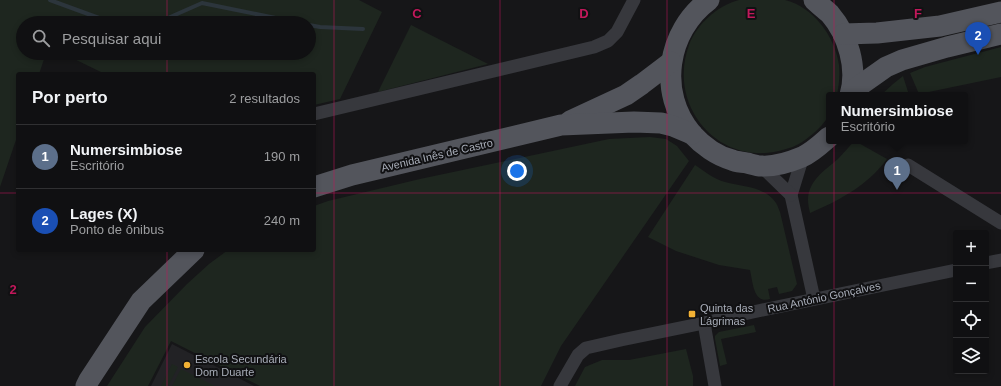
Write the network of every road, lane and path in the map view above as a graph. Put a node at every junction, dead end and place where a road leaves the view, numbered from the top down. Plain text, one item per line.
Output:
1 (634, 0) edge
2 (709, 0) edge
3 (814, 0) edge
4 (1001, 12) edge
5 (843, 34) junction
6 (1001, 34) edge
7 (671, 62) junction
8 (851, 92) edge
9 (852, 92) edge
10 (316, 114) edge
11 (561, 125) junction
12 (692, 134) junction
13 (826, 140) edge
14 (803, 156) junction
15 (761, 166) junction
16 (908, 166) dead end
17 (316, 185) edge
18 (791, 195) junction
19 (1001, 223) edge
20 (192, 252) edge
21 (1001, 260) edge
22 (989, 262) edge
23 (953, 271) edge
24 (814, 299) junction
25 (704, 323) junction
26 (86, 386) edge
27 (560, 386) edge
28 (714, 386) edge

1 - 10 street
2 - 7 main road
3 - 5 main road
4 - 5 main road
5 - 8 main road
6 - 9 main road
7 - 11 main road, Avenida Inês de Castro
7 - 12 main road
11 - 12 main road, Avenida Inês de Castro
11 - 17 main road, Avenida Inês de Castro
12 - 15 main road
13 - 14 main road
14 - 15 main road
14 - 18 street
15 - 18 street
16 - 19 street
18 - 24 street
20 - 26 main road
21 - 22 street
23 - 24 street, Rua António Gonçalves
24 - 25 street, Rua António Gonçalves
25 - 27 street, Rua António Gonçalves
25 - 28 street

